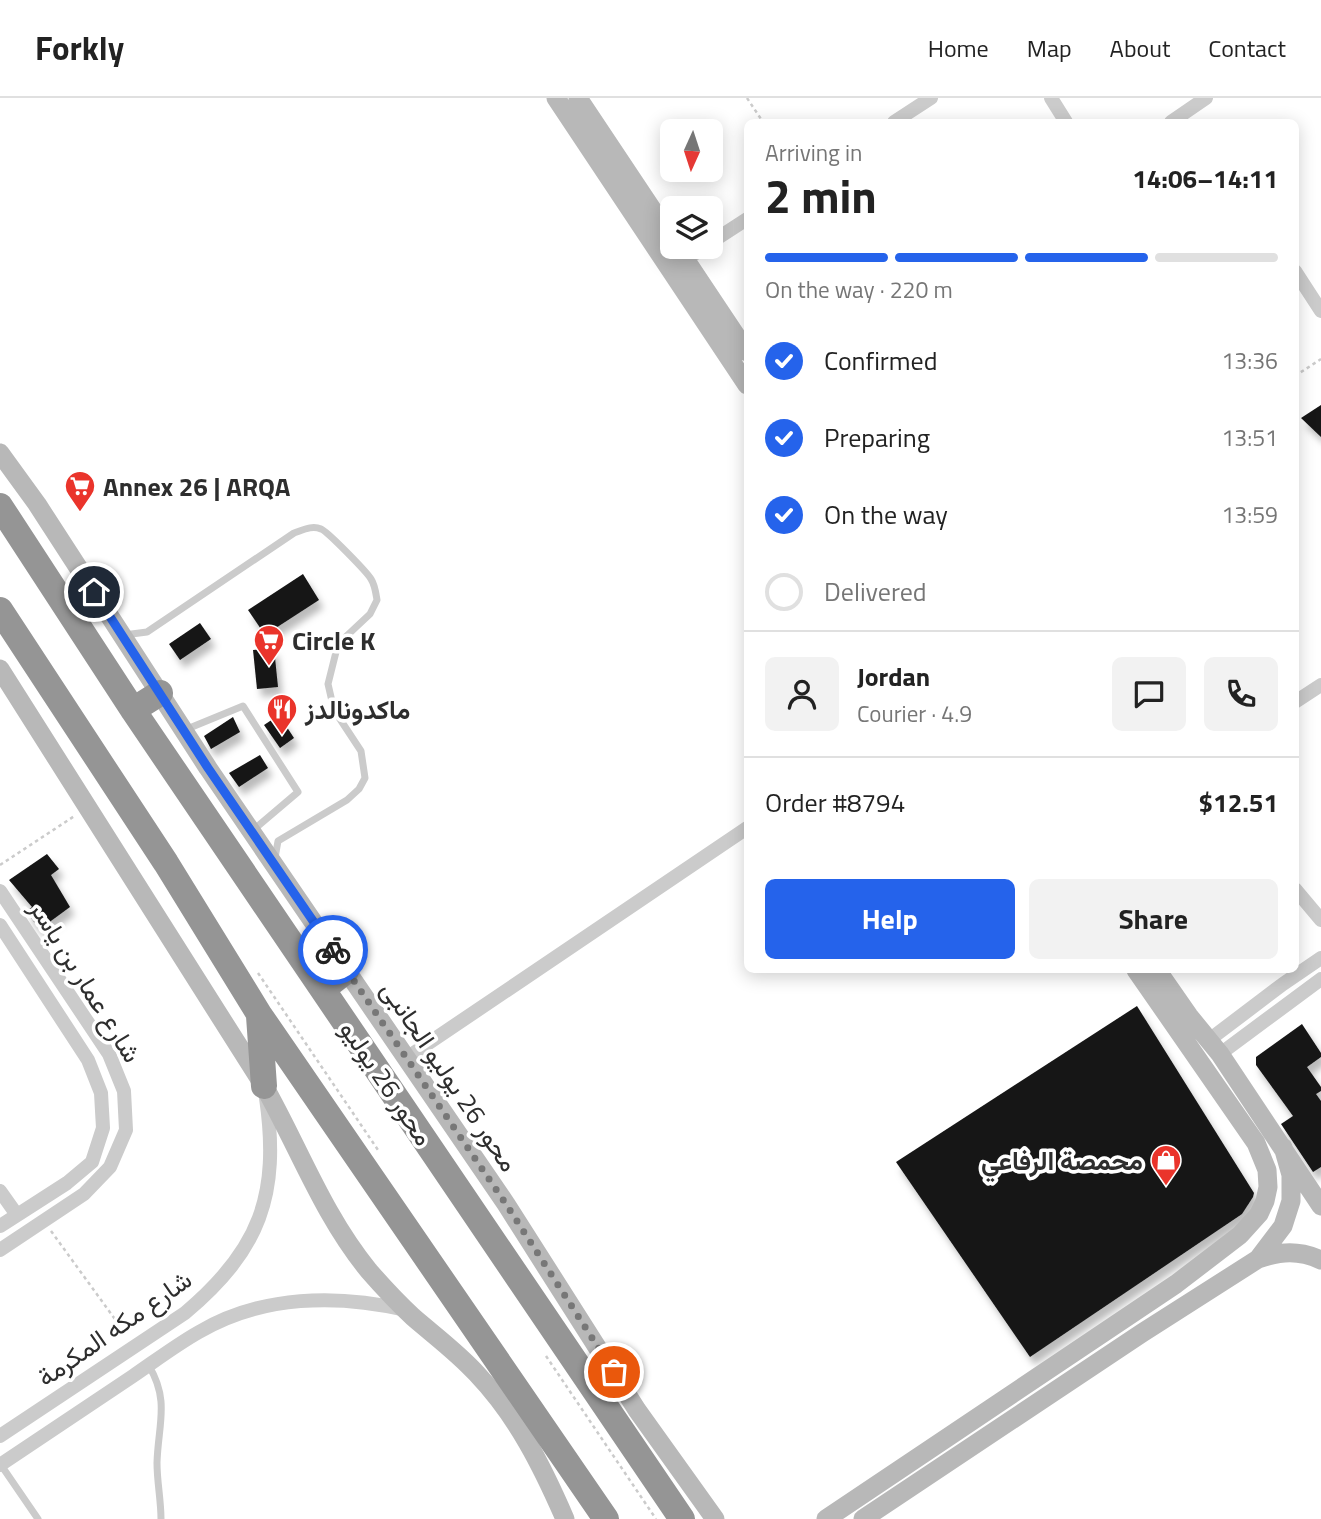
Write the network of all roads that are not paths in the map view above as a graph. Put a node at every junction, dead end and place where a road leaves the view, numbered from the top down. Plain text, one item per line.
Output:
1 (556, 98) edge
2 (578, 98) edge
3 (931, 98) edge
4 (1051, 98) edge
5 (1206, 98) edge
6 (899, 119) edge
7 (1064, 119) edge
8 (1175, 119) edge
9 (660, 221) edge
10 (744, 221) edge
11 (723, 235) edge
12 (685, 259) edge
13 (1299, 277) edge
14 (1321, 311) edge
15 (744, 348) edge
16 (744, 380) edge
17 (0, 453) edge
18 (0, 506) edge
19 (0, 610) edge
20 (123, 635) junction
21 (0, 669) edge
22 (1321, 685) edge
23 (160, 692) junction
24 (1299, 699) edge
25 (133, 710) junction
26 (184, 730) junction
27 (744, 830) edge
28 (251, 831) junction
29 (275, 866) junction
30 (0, 891) edge
31 (1299, 895) edge
32 (1321, 920) edge
33 (0, 925) edge
34 (1321, 958) edge
35 (346, 971) junction
36 (1138, 973) edge
37 (1159, 973) edge
38 (1321, 979) edge
39 (323, 989) junction
40 (259, 1014) junction
41 (90, 1026) junction
42 (74, 1037) junction
43 (1215, 1047) junction
44 (405, 1059) junction
45 (264, 1086) junction
46 (1283, 1147) junction
47 (0, 1191) edge
48 (1318, 1195) edge
49 (17, 1215) junction
50 (0, 1227) edge
51 (5, 1246) edge
52 (1258, 1259) junction
53 (1321, 1259) edge
54 (406, 1310) junction
55 (1130, 1314) junction
56 (1143, 1333) junction
57 (135, 1347) junction
58 (148, 1366) junction
59 (1007, 1396) junction
60 (56, 1399) junction
61 (1020, 1415) junction
62 (70, 1418) junction
63 (1, 1435) edge
64 (5, 1460) edge
65 (38, 1519) edge
66 (162, 1519) edge
67 (565, 1519) edge
68 (606, 1519) edge
69 (682, 1519) edge
70 (715, 1519) edge
71 (826, 1519) edge
72 (863, 1519) edge

1 - 16 street
2 - 9 street
3 - 6 street
4 - 7 street
5 - 8 street
10 - 11 street
12 - 15 street
13 - 14 street
17 - 20 street, محور 26 يوليو الجانبى
18 - 25 highway, محور 26 يوليو
19 - 40 highway
20 - 23 street, محور 26 يوليو الجانبى
20 - 29 lane
21 - 45 street
22 - 24 street
23 - 25 highway
23 - 26 street, محور 26 يوليو الجانبى
25 - 39 highway, محور 26 يوليو
26 - 28 street, محور 26 يوليو الجانبى
26 - 28 lane
27 - 44 street
28 - 29 street, محور 26 يوليو الجانبى
29 - 35 street, محور 26 يوليو الجانبى
30 - 41 street, شارع عمار بن ياسر
31 - 32 street
33 - 42 street, شارع عمار بن ياسر
34 - 43 street
35 - 39 highway
35 - 44 street, محور 26 يوليو الجانبى
36 - 55 street
37 - 43 street
38 - 43 street
39 - 69 highway, محور 26 يوليو
40 - 45 highway
40 - 68 highway
41 - 42 street
41 - 51 street, شارع عمار بن ياسر
42 - 49 street, شارع عمار بن ياسر
43 - 46 street
44 - 70 street, محور 26 يوليو الجانبى
45 - 54 street
45 - 57 street, شارع مكه المكرمة
46 - 48 street
46 - 52 street
47 - 49 street
49 - 50 street, شارع عمار بن ياسر
50 - 51 street
52 - 53 street
52 - 56 street
54 - 58 street, شارع مكه المكرمة
54 - 67 street
55 - 56 street
55 - 59 street
56 - 61 street
57 - 58 street
57 - 60 street, شارع مكه المكرمة
58 - 62 street, شارع مكه المكرمة
58 - 66 lane
59 - 61 street
59 - 71 street
60 - 62 street
60 - 63 street, شارع مكه المكرمة
61 - 72 street
62 - 64 street, شارع مكه المكرمة
63 - 64 street
64 - 65 lane

